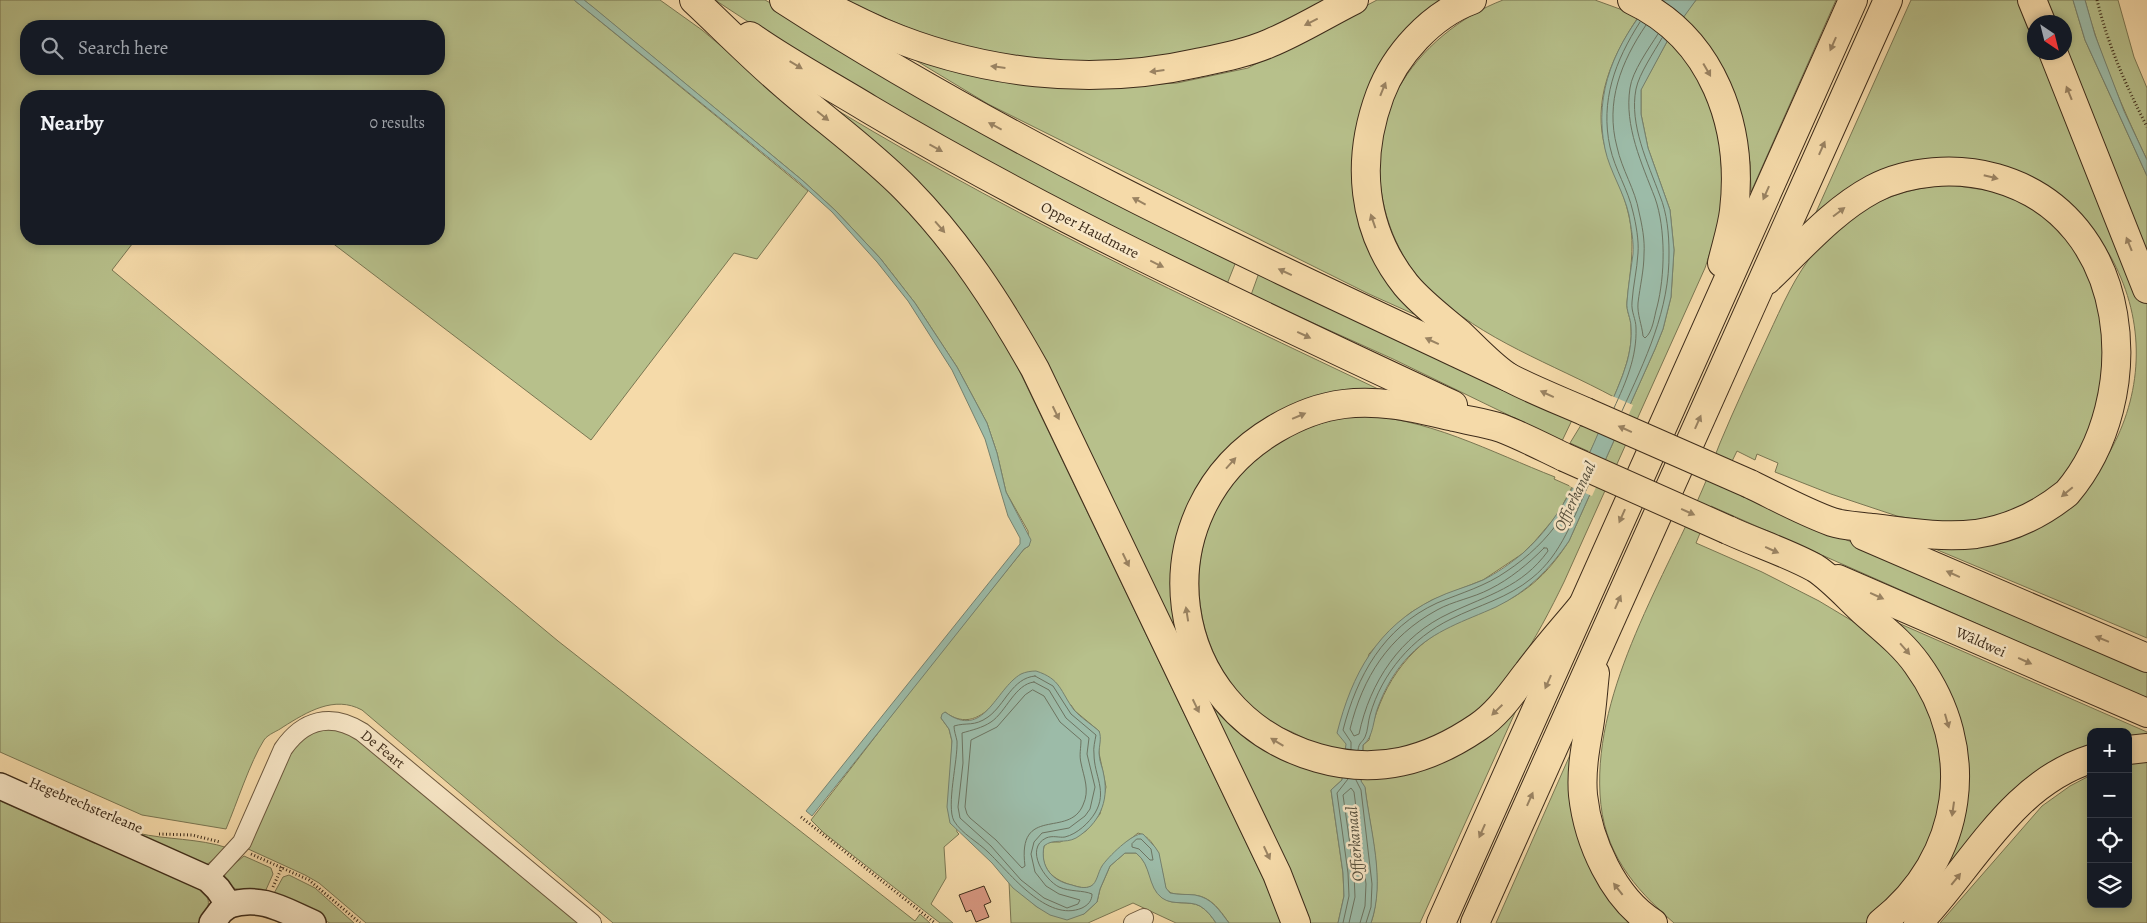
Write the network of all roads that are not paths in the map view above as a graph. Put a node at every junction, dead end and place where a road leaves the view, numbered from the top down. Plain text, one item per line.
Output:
1 (696, 0) edge
2 (784, 0) edge
3 (816, 0) edge
4 (1354, 0) edge
5 (1472, 0) edge
6 (1853, 0) edge
7 (1888, 0) edge
8 (2032, 0) edge
9 (1634, 1) edge
10 (2038, 15) edge
11 (2056, 60) edge
12 (1758, 288) junction
13 (2147, 289) edge
14 (1706, 328) junction
15 (1508, 377) junction
16 (1500, 427) junction
17 (1834, 522) junction
18 (1816, 569) junction
19 (1582, 606) junction
20 (1598, 647) junction
21 (2147, 658) edge
22 (2147, 713) edge
23 (2147, 748) edge
24 (2132, 750) edge
25 (2087, 762) edge
26 (0, 786) edge
27 (208, 879) junction
28 (229, 905) junction
29 (212, 923) edge
30 (313, 923) edge
31 (592, 923) edge
32 (1296, 923) edge
33 (1441, 923) edge
34 (1475, 923) edge
35 (1653, 923) edge
36 (1881, 923) edge
37 (1918, 923) edge

1 -> 16 highway, Opper Haudmare
1 -> 32 highway
15 -> 2 highway
4 -> 3 highway
15 -> 5 highway
6 -> 14 highway
12 -> 7 highway
8 - 10 highway
9 -> 14 highway
13 -> 11 highway
12 -> 17 highway
20 -> 12 highway
14 -> 19 highway
17 -> 15 highway, bridge
16 -> 18 highway, Wâldwei, bridge
19 -> 16 highway
21 -> 17 highway
18 -> 22 highway, Wâldwei
18 -> 36 highway
19 -> 33 highway
34 -> 20 highway
35 -> 20 highway
23 - 24 highway
37 -> 25 highway
26 - 27 street, Hegebrechsterleane
27 - 28 street, Hegebrechsterleane
27 - 31 street, De Feart
28 - 29 street
28 - 30 street

